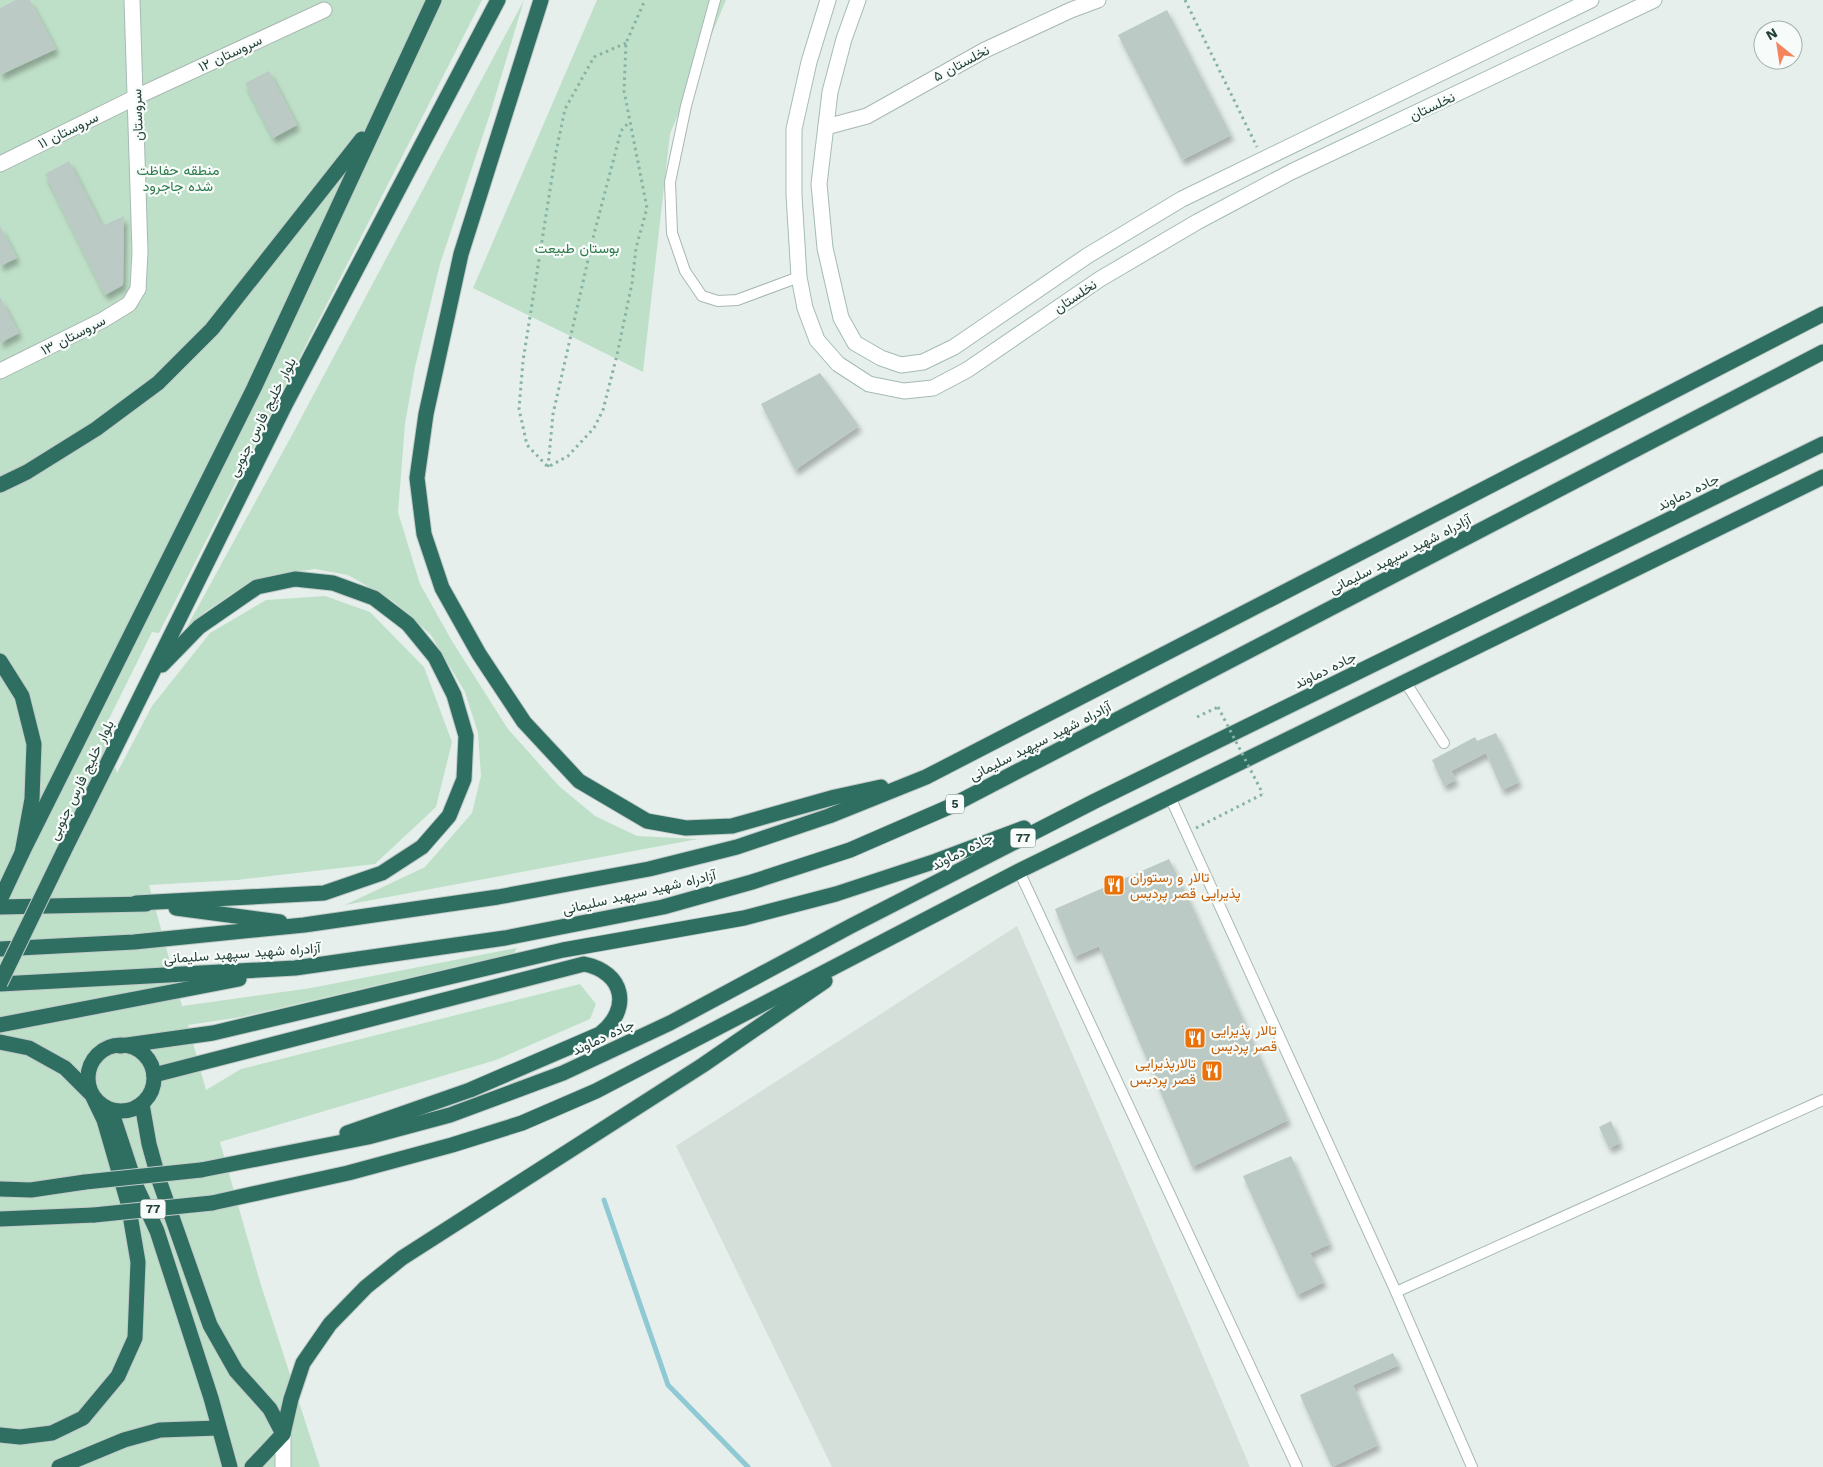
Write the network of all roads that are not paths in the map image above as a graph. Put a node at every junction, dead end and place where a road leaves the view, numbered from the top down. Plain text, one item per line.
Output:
1 (132, 0) edge
2 (434, 0) edge
3 (498, 0) edge
4 (541, 0) edge
5 (715, 0) edge
6 (828, 0) edge
7 (858, 0) edge
8 (1098, 0) edge
9 (1592, 0) edge
10 (1654, 0) edge
11 (324, 10) dead end
12 (136, 97) junction
13 (377, 120) junction
14 (826, 127) junction
15 (0, 164) edge
16 (799, 277) junction
17 (138, 289) joint
18 (1823, 314) edge
19 (1823, 352) edge
20 (0, 371) edge
21 (1823, 444) edge
22 (1823, 477) edge
23 (0, 485) edge
24 (0, 661) edge
25 (150, 677) junction
26 (1406, 683) junction
27 (1444, 743) dead end
28 (926, 777) junction
29 (1170, 797) junction
30 (1095, 801) junction
31 (22, 853) junction
32 (1019, 871) junction
33 (0, 900) edge
34 (136, 903) junction
35 (0, 907) edge
36 (304, 925) junction
37 (876, 946) junction
38 (0, 949) edge
39 (295, 968) junction
40 (0, 983) edge
41 (0, 1025) edge
42 (0, 1042) edge
43 (120, 1046) junction
44 (154, 1076) junction
45 (92, 1095) junction
46 (1823, 1100) edge
47 (142, 1104) junction
48 (111, 1110) junction
49 (292, 1153) junction
50 (0, 1190) edge
51 (0, 1219) edge
52 (1396, 1292) junction
53 (218, 1428) junction
54 (283, 1434) junction
55 (0, 1435) edge
56 (59, 1467) edge
57 (230, 1467) edge
58 (252, 1467) edge
59 (283, 1467) edge
60 (1297, 1467) edge
61 (1472, 1467) edge

1 - 12 street, سروستان
2 - 13 highway, بلوار خلیج فارس جنوبی
3 - 25 highway, بلوار خلیج فارس جنوبی
4 - 28 highway
5 - 16 lane
6 - 16 street, نخلستان
7 - 14 street, نخلستان
8 - 14 street, نخلستان ۵
9 - 14 street, نخلستان
10 - 16 street, نخلستان
11 - 12 street, سروستان ۱۲
12 - 15 street, سروستان ۱۱
12 - 17 street, سروستان
13 - 23 highway
13 - 31 highway, بلوار خلیج فارس جنوبی
17 - 20 street, سروستان ۱۳
18 - 28 highway, آزادراه شهید سپهبد سلیمانی
19 - 39 highway, آزادراه شهید سپهبد سلیمانی / 5
21 - 30 highway, جاده دماوند / 77
22 - 26 highway, 77
24 - 31 highway
25 - 34 highway
25 - 40 highway, بلوار خلیج فارس جنوبی, bridge
26 - 27 lane
26 - 29 highway, 77
28 - 36 highway, آزادراه شهید سپهبد سلیمانی
29 - 32 highway, 77
29 - 52 lane
30 - 43 highway
30 - 49 highway, جاده دماوند / 77
31 - 33 highway
32 - 37 highway, 77
32 - 60 lane
34 - 35 highway
34 - 36 highway
36 - 38 highway, آزادراه شهید سپهبد سلیمانی
37 - 51 highway, 77, bridge
37 - 54 highway
39 - 40 highway, آزادراه شهید سپهبد سلیمانی / 5
39 - 41 highway
42 - 45 highway
43 - 44 highway
43 - 45 highway
44 - 47 highway
44 - 49 highway
45 - 48 highway
45 - 55 highway
46 - 52 lane
47 - 48 highway
47 - 54 highway
48 - 53 highway
49 - 50 highway, جاده دماوند / 77, bridge
52 - 61 lane
53 - 56 highway
53 - 57 highway
54 - 58 highway
54 - 59 street

